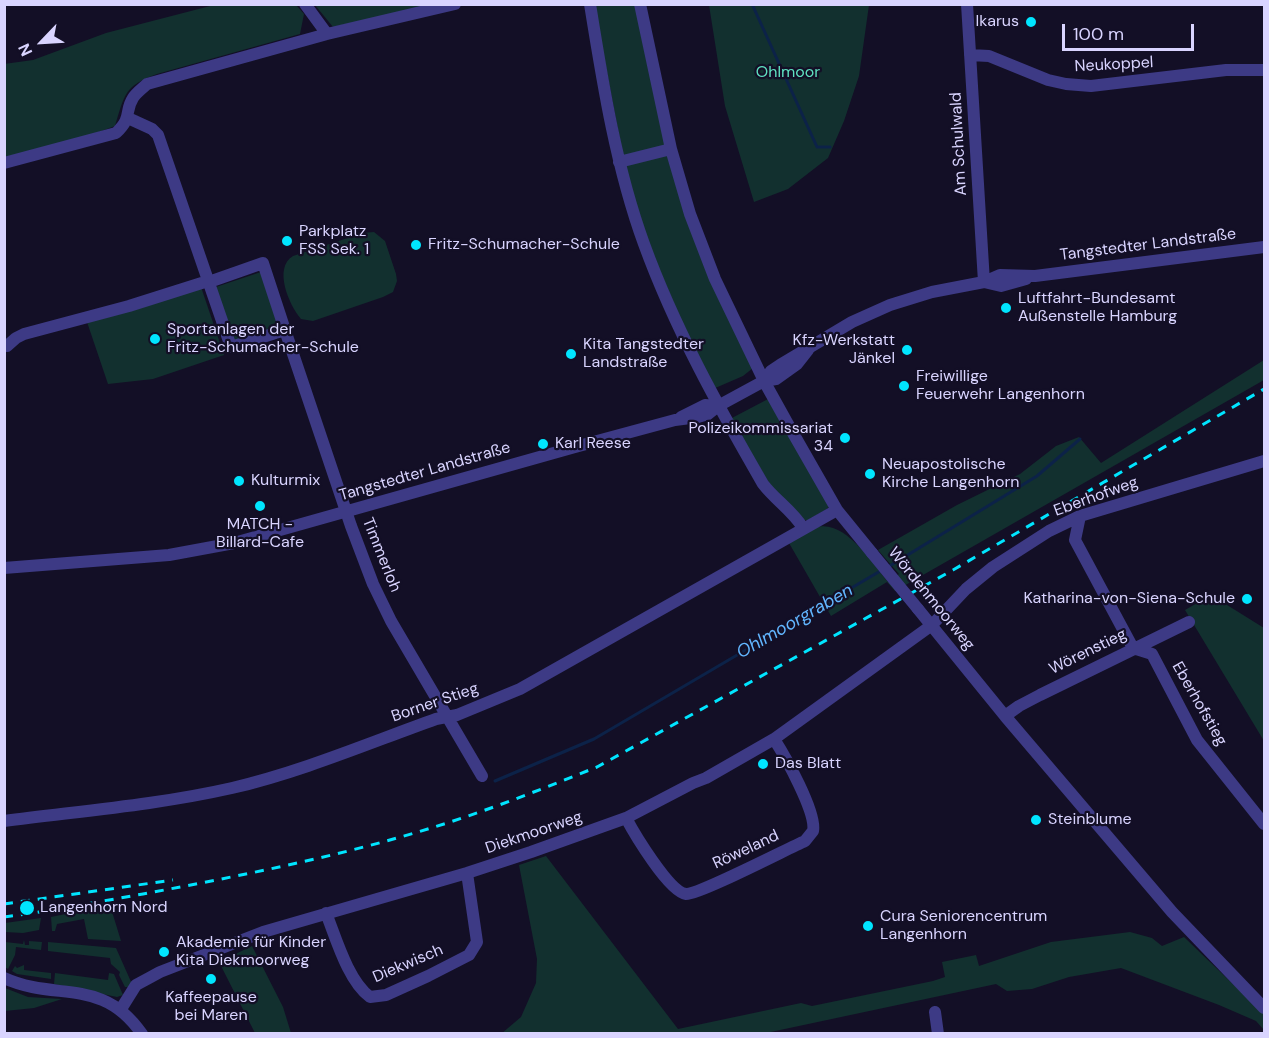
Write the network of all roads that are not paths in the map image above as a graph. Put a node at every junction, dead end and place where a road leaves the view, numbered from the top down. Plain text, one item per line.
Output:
1 (306, 4) edge
2 (455, 4) edge
3 (590, 4) edge
4 (640, 4) edge
5 (967, 4) edge
6 (327, 34) junction
7 (970, 55) junction
8 (1264, 70) edge
9 (128, 118) junction
10 (671, 148) junction
11 (620, 162) junction
12 (4, 163) edge
13 (1264, 248) edge
14 (208, 281) junction
15 (984, 282) junction
16 (285, 330) junction
17 (7, 346) dead end
18 (764, 381) junction
19 (718, 406) junction
20 (1264, 461) edge
21 (837, 510) junction
22 (346, 512) junction
23 (1080, 516) junction
24 (803, 528) junction
25 (1049, 531) junction
26 (1075, 540) junction
27 (4, 568) edge
28 (1188, 622) dead end
29 (932, 626) junction
30 (1133, 648) junction
31 (1005, 716) junction
32 (446, 717) junction
33 (774, 739) junction
34 (482, 776) dead end
35 (626, 818) junction
36 (4, 821) edge
37 (1264, 824) edge
38 (467, 873) junction
39 (326, 913) junction
40 (4, 978) edge
41 (1264, 1008) edge
42 (121, 1009) junction
43 (934, 1012) dead end
44 (142, 1034) edge
45 (938, 1034) edge

1 - 6 street
2 - 6 street
3 - 11 street
4 - 10 street, Wördenmoorweg
5 - 7 street, Am Schulwald
6 - 9 street
7 - 8 street, Neukoppel
7 - 15 street, Am Schulwald
9 - 12 street
9 - 14 street
10 - 11 street
10 - 18 street, Wördenmoorweg
11 - 19 street
13 - 15 street, Tangstedter Landstraße
14 - 16 street
14 - 16 street, Timmerloh
14 - 17 street, Timmerloh
15 - 18 street, Tangstedter Landstraße
16 - 22 street, Timmerloh
18 - 19 street, Tangstedter Landstraße
18 - 21 street, Wördenmoorweg
19 - 22 street, Tangstedter Landstraße
19 - 24 street
20 - 23 street, Eberhofweg
21 - 24 street, Borner Stieg
21 - 29 street, Wördenmoorweg, bridge
22 - 27 street, Tangstedter Landstraße
22 - 32 street, Timmerloh
23 - 25 street, Eberhofweg
23 - 26 street
24 - 32 street, Borner Stieg
25 - 26 street
25 - 29 street, Eberhofweg
26 - 30 street, Eberhofstieg
28 - 30 street, Wörenstieg
29 - 31 street, Wördenmoorweg
29 - 33 street, Diekmoorweg
30 - 31 street, Wörenstieg
30 - 37 street, Eberhofstieg
31 - 41 street, Wördenmoorweg
32 - 34 street, Timmerloh
32 - 36 street, Borner Stieg
33 - 35 street, Diekmoorweg
33 - 35 street, Röweland
35 - 38 street, Diekmoorweg
38 - 39 street, Diekmoorweg
38 - 39 street, Diekwisch
39 - 42 street, Diekmoorweg
40 - 42 street
42 - 44 street
43 - 45 street

